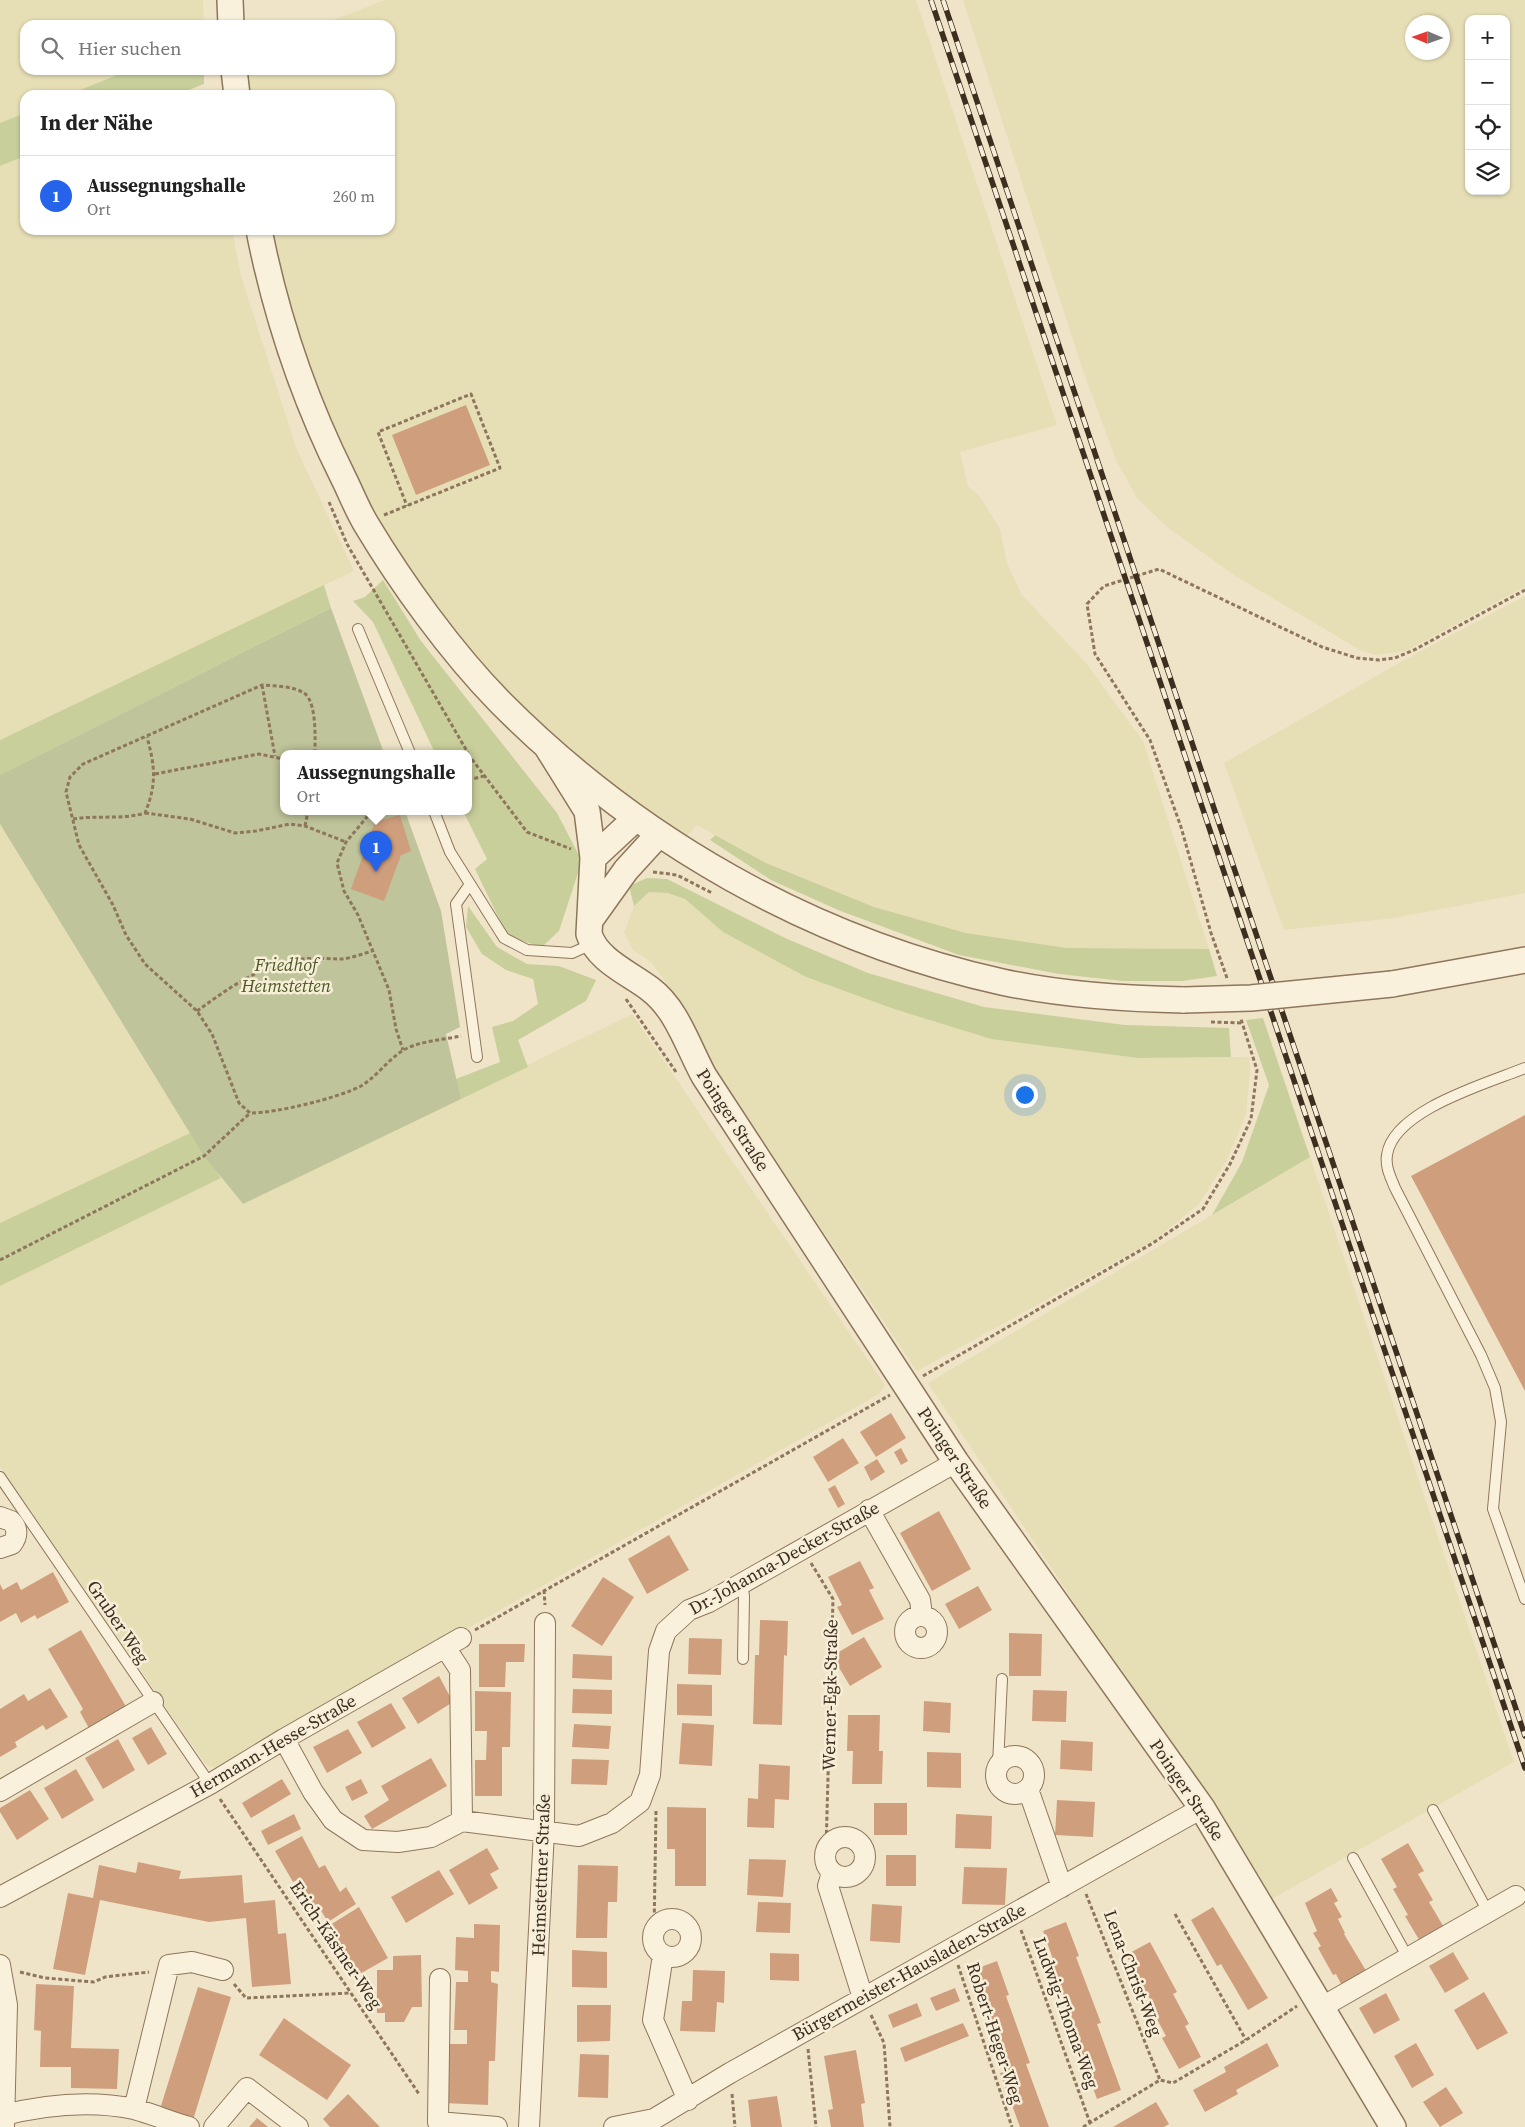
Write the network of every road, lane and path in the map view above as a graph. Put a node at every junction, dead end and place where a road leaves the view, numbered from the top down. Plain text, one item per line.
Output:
1 (230, 0) edge
2 (231, 20) edge
3 (235, 75) edge
4 (237, 90) edge
5 (260, 235) edge
6 (408, 506) junction
7 (365, 523) junction
8 (1525, 590) edge
9 (358, 629) dead end
10 (262, 685) junction
11 (148, 737) junction
12 (547, 747) junction
13 (315, 750) edge
14 (409, 750) edge
15 (275, 756) junction
16 (280, 758) edge
17 (472, 760) edge
18 (155, 774) junction
19 (472, 779) edge
20 (145, 813) junction
21 (307, 815) edge
22 (369, 815) edge
23 (436, 815) edge
24 (636, 818) junction
25 (73, 819) junction
26 (305, 826) junction
27 (658, 835) junction
28 (346, 842) junction
29 (593, 858) junction
30 (470, 884) junction
31 (591, 919) junction
32 (592, 944) junction
33 (372, 951) junction
34 (1525, 960) edge
35 (1230, 987) dead end
36 (197, 1011) junction
37 (1240, 1014) dead end
38 (474, 1033) junction
39 (403, 1050) junction
40 (477, 1057) dead end
41 (1525, 1068) edge
42 (250, 1113) junction
43 (0, 1260) edge
44 (902, 1388) junction
45 (956, 1462) junction
46 (0, 1477) edge
47 (869, 1510) junction
48 (0, 1518) edge
49 (0, 1548) edge
50 (802, 1548) junction
51 (742, 1583) junction
52 (1523, 1587) edge
53 (1525, 1599) edge
54 (922, 1615) dead end
55 (545, 1623) dead end
56 (453, 1642) junction
57 (743, 1659) dead end
58 (1002, 1679) dead end
59 (153, 1702) junction
60 (284, 1738) junction
61 (998, 1765) junction
62 (210, 1784) junction
63 (1028, 1789) junction
64 (0, 1791) edge
65 (640, 1802) junction
66 (1202, 1808) junction
67 (1433, 1810) dead end
68 (462, 1821) junction
69 (544, 1831) junction
70 (826, 1849) junction
71 (1353, 1858) dead end
72 (832, 1873) junction
73 (1080, 1877) junction
74 (1062, 1887) junction
75 (1516, 1896) dead end
76 (0, 1897) edge
77 (1488, 1912) junction
78 (1015, 1913) junction
79 (1176, 1914) dead end
80 (654, 1932) junction
81 (953, 1948) junction
82 (663, 1955) junction
83 (1408, 1958) junction
84 (0, 1966) edge
85 (223, 1970) joint
86 (167, 1975) junction
87 (440, 1979) dead end
88 (351, 1992) junction
89 (864, 1998) junction
90 (1318, 2001) junction
91 (804, 2032) junction
92 (1246, 2040) junction
93 (730, 2073) junction
94 (1160, 2080) junction
95 (688, 2100) junction
96 (134, 2109) junction
97 (2, 2119) edge
98 (1090, 2122) junction
99 (436, 2124) edge
100 (189, 2127) edge
101 (214, 2127) edge
102 (298, 2127) edge
103 (496, 2127) edge
104 (529, 2127) edge
105 (614, 2127) edge
106 (735, 2127) edge
107 (816, 2127) edge
108 (890, 2127) edge
109 (1012, 2127) edge
110 (1083, 2127) edge
111 (1394, 2127) edge

1 - 2 street
3 - 4 street
5 - 7 street
6 - 6 path
6 - 7 path
7 - 12 street
8 - 35 path
9 - 14 lane
10 - 11 path
10 - 13 path
10 - 15 path
11 - 18 path
11 - 25 path
12 - 24 street
12 - 29 street
15 - 16 path
15 - 18 path
17 - 19 path
18 - 20 path
20 - 25 path
20 - 26 path
21 - 26 path
22 - 28 path
23 - 30 lane
24 - 27 street
24 - 29 street
25 - 36 path
26 - 28 path
27 - 31 street
27 - 34 street, bridge
28 - 33 path
29 - 31 street
30 - 32 lane
30 - 38 lane
31 - 32 street
32 - 44 street, Poinger Straße
33 - 36 path
33 - 39 path
36 - 42 path
37 - 44 path
38 - 39 path
38 - 40 lane
39 - 42 path
41 - 52 lane
42 - 43 path
44 - 45 street, Poinger Straße
44 - 56 path
45 - 47 street, Dr.-Johanna-Decker-Straße
45 - 66 street, Poinger Straße
46 - 59 lane, Gruber Weg
47 - 50 street, Dr.-Johanna-Decker-Straße
47 - 54 street
48 - 49 street
50 - 51 street, Dr.-Johanna-Decker-Straße
50 - 70 path, Werner-Egk-Straße
51 - 57 lane
51 - 65 street, Dr.-Johanna-Decker-Straße
52 - 53 lane
55 - 69 street, Heimstettner Straße
56 - 60 street, Hermann-Hesse-Straße
56 - 68 street
58 - 61 lane
59 - 62 lane, Gruber Weg
59 - 64 street
60 - 62 street, Hermann-Hesse-Straße
60 - 68 street
61 - 63 street
61 - 63 street
62 - 76 street, Hermann-Hesse-Straße
62 - 88 path, Erich-Kästner-Weg
63 - 74 street
65 - 69 street
65 - 80 path
66 - 73 street, Bürgermeister-Hausladen-Straße
66 - 90 street, Poinger Straße
67 - 77 lane
68 - 69 street
69 - 104 street, Heimstettner Straße
70 - 72 street
70 - 72 street
71 - 83 lane
72 - 89 street
73 - 74 street, Bürgermeister-Hausladen-Straße
73 - 94 path, Lena-Christ-Weg
74 - 78 street, Bürgermeister-Hausladen-Straße
75 - 77 street
77 - 83 street
78 - 81 street, Bürgermeister-Hausladen-Straße
78 - 98 path, Ludwig-Thoma-Weg
79 - 92 path
80 - 82 street
80 - 82 street
81 - 89 street, Bürgermeister-Hausladen-Straße
81 - 109 path, Robert-Heger-Weg
82 - 95 street
83 - 90 street
84 - 86 path
84 - 97 street
85 - 86 street
85 - 88 path
86 - 96 street
87 - 99 street
88 - 99 path, Erich-Kästner-Weg
89 - 91 street, Bürgermeister-Hausladen-Straße
89 - 108 path
90 - 92 path
90 - 111 street, Poinger Straße
91 - 93 street, Bürgermeister-Hausladen-Straße
91 - 107 path
92 - 94 path
93 - 95 street, Bürgermeister-Hausladen-Straße
93 - 106 path
94 - 98 path
95 - 105 street, Bürgermeister-Hausladen-Straße
96 - 97 street
96 - 100 street
98 - 110 path
99 - 103 street
101 - 102 street

